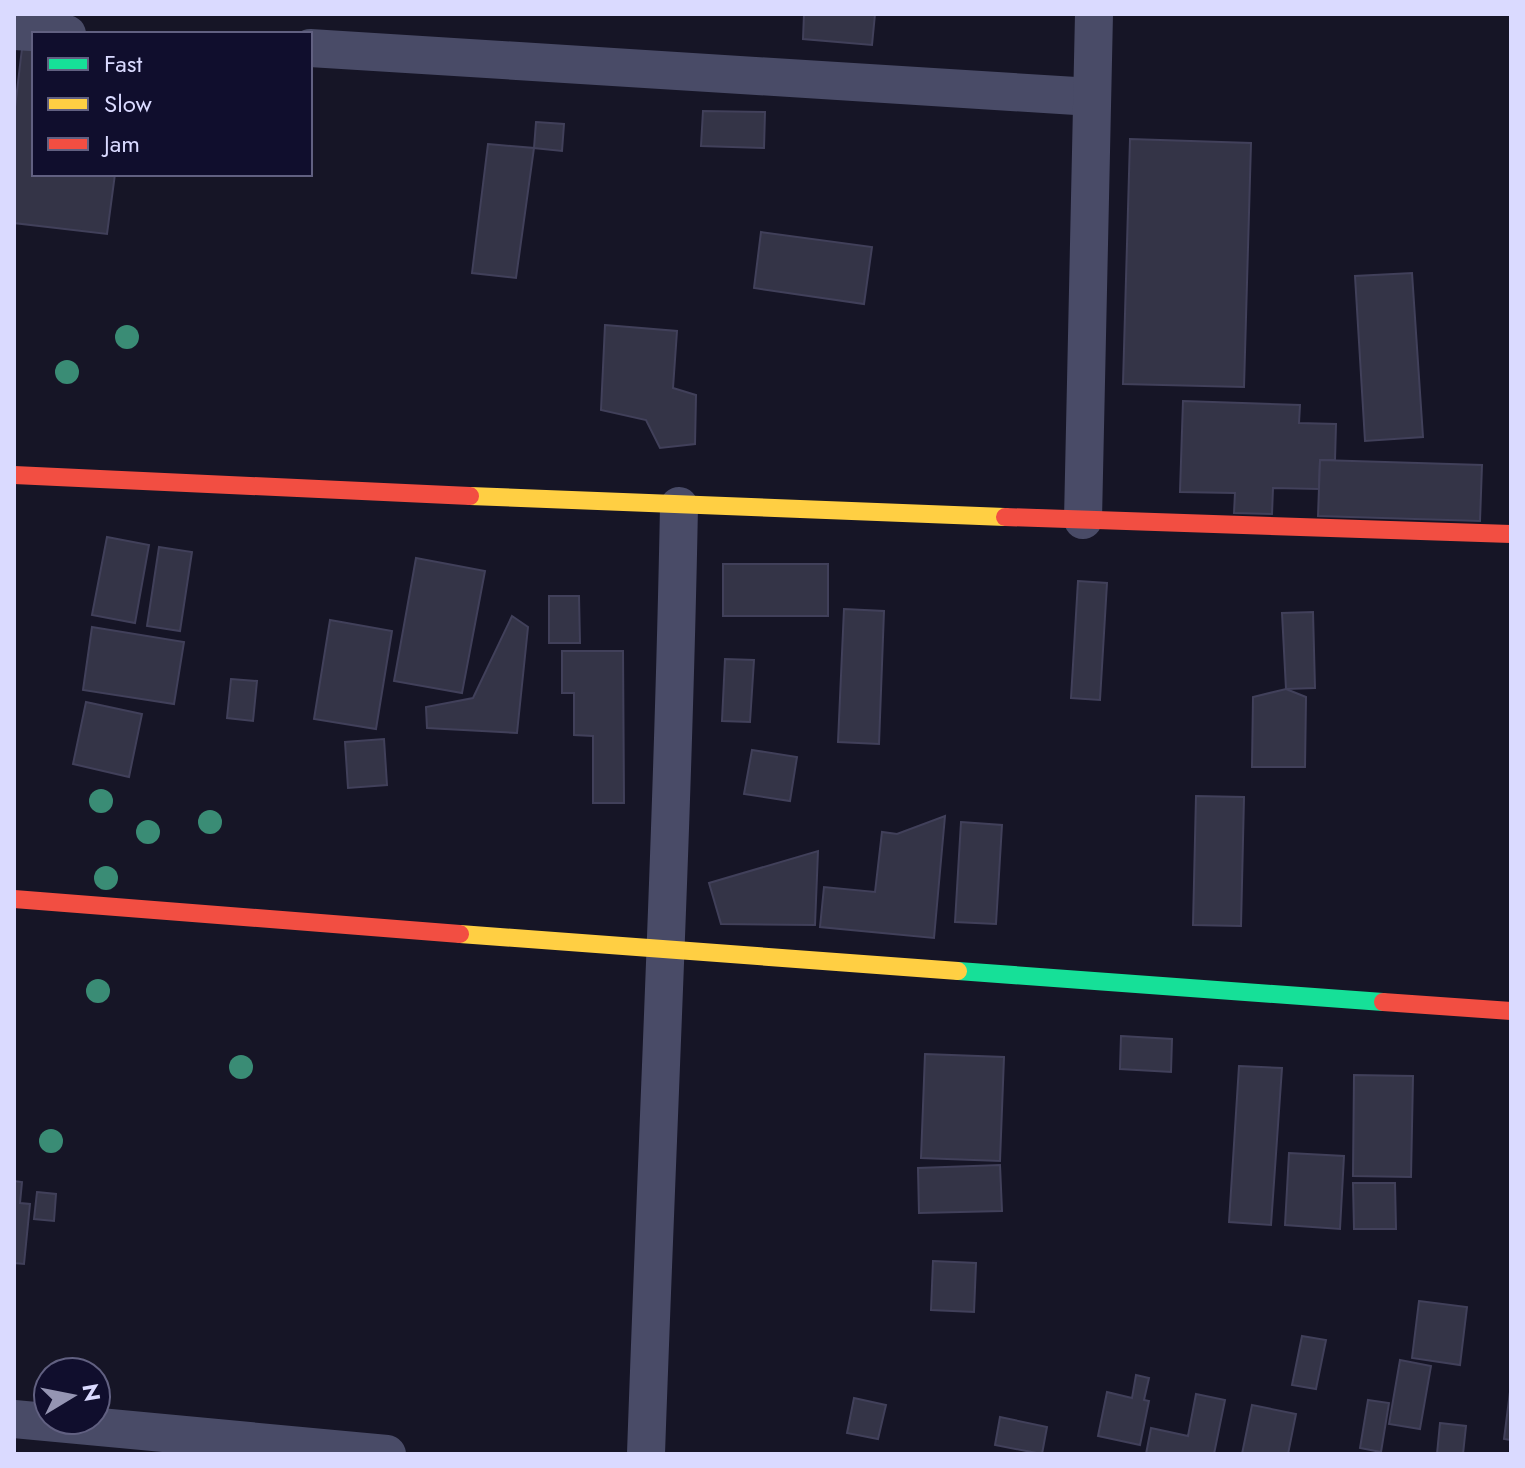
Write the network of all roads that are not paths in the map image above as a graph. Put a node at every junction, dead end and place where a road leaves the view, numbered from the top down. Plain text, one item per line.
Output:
1 (1094, 14) edge
2 (312, 48) edge
3 (1092, 97) junction
4 (14, 475) edge
5 (679, 506) junction
6 (1083, 520) junction
7 (1511, 534) edge
8 (14, 899) edge
9 (664, 950) junction
10 (1511, 1011) edge
11 (14, 1419) edge
12 (312, 1451) edge
13 (387, 1454) edge
14 (646, 1454) edge

1 - 3 street
2 - 3 street
3 - 6 street
4 - 5 street
5 - 6 street
5 - 9 street
6 - 7 street
8 - 9 street
9 - 10 street
9 - 14 street
11 - 12 street
12 - 13 street

